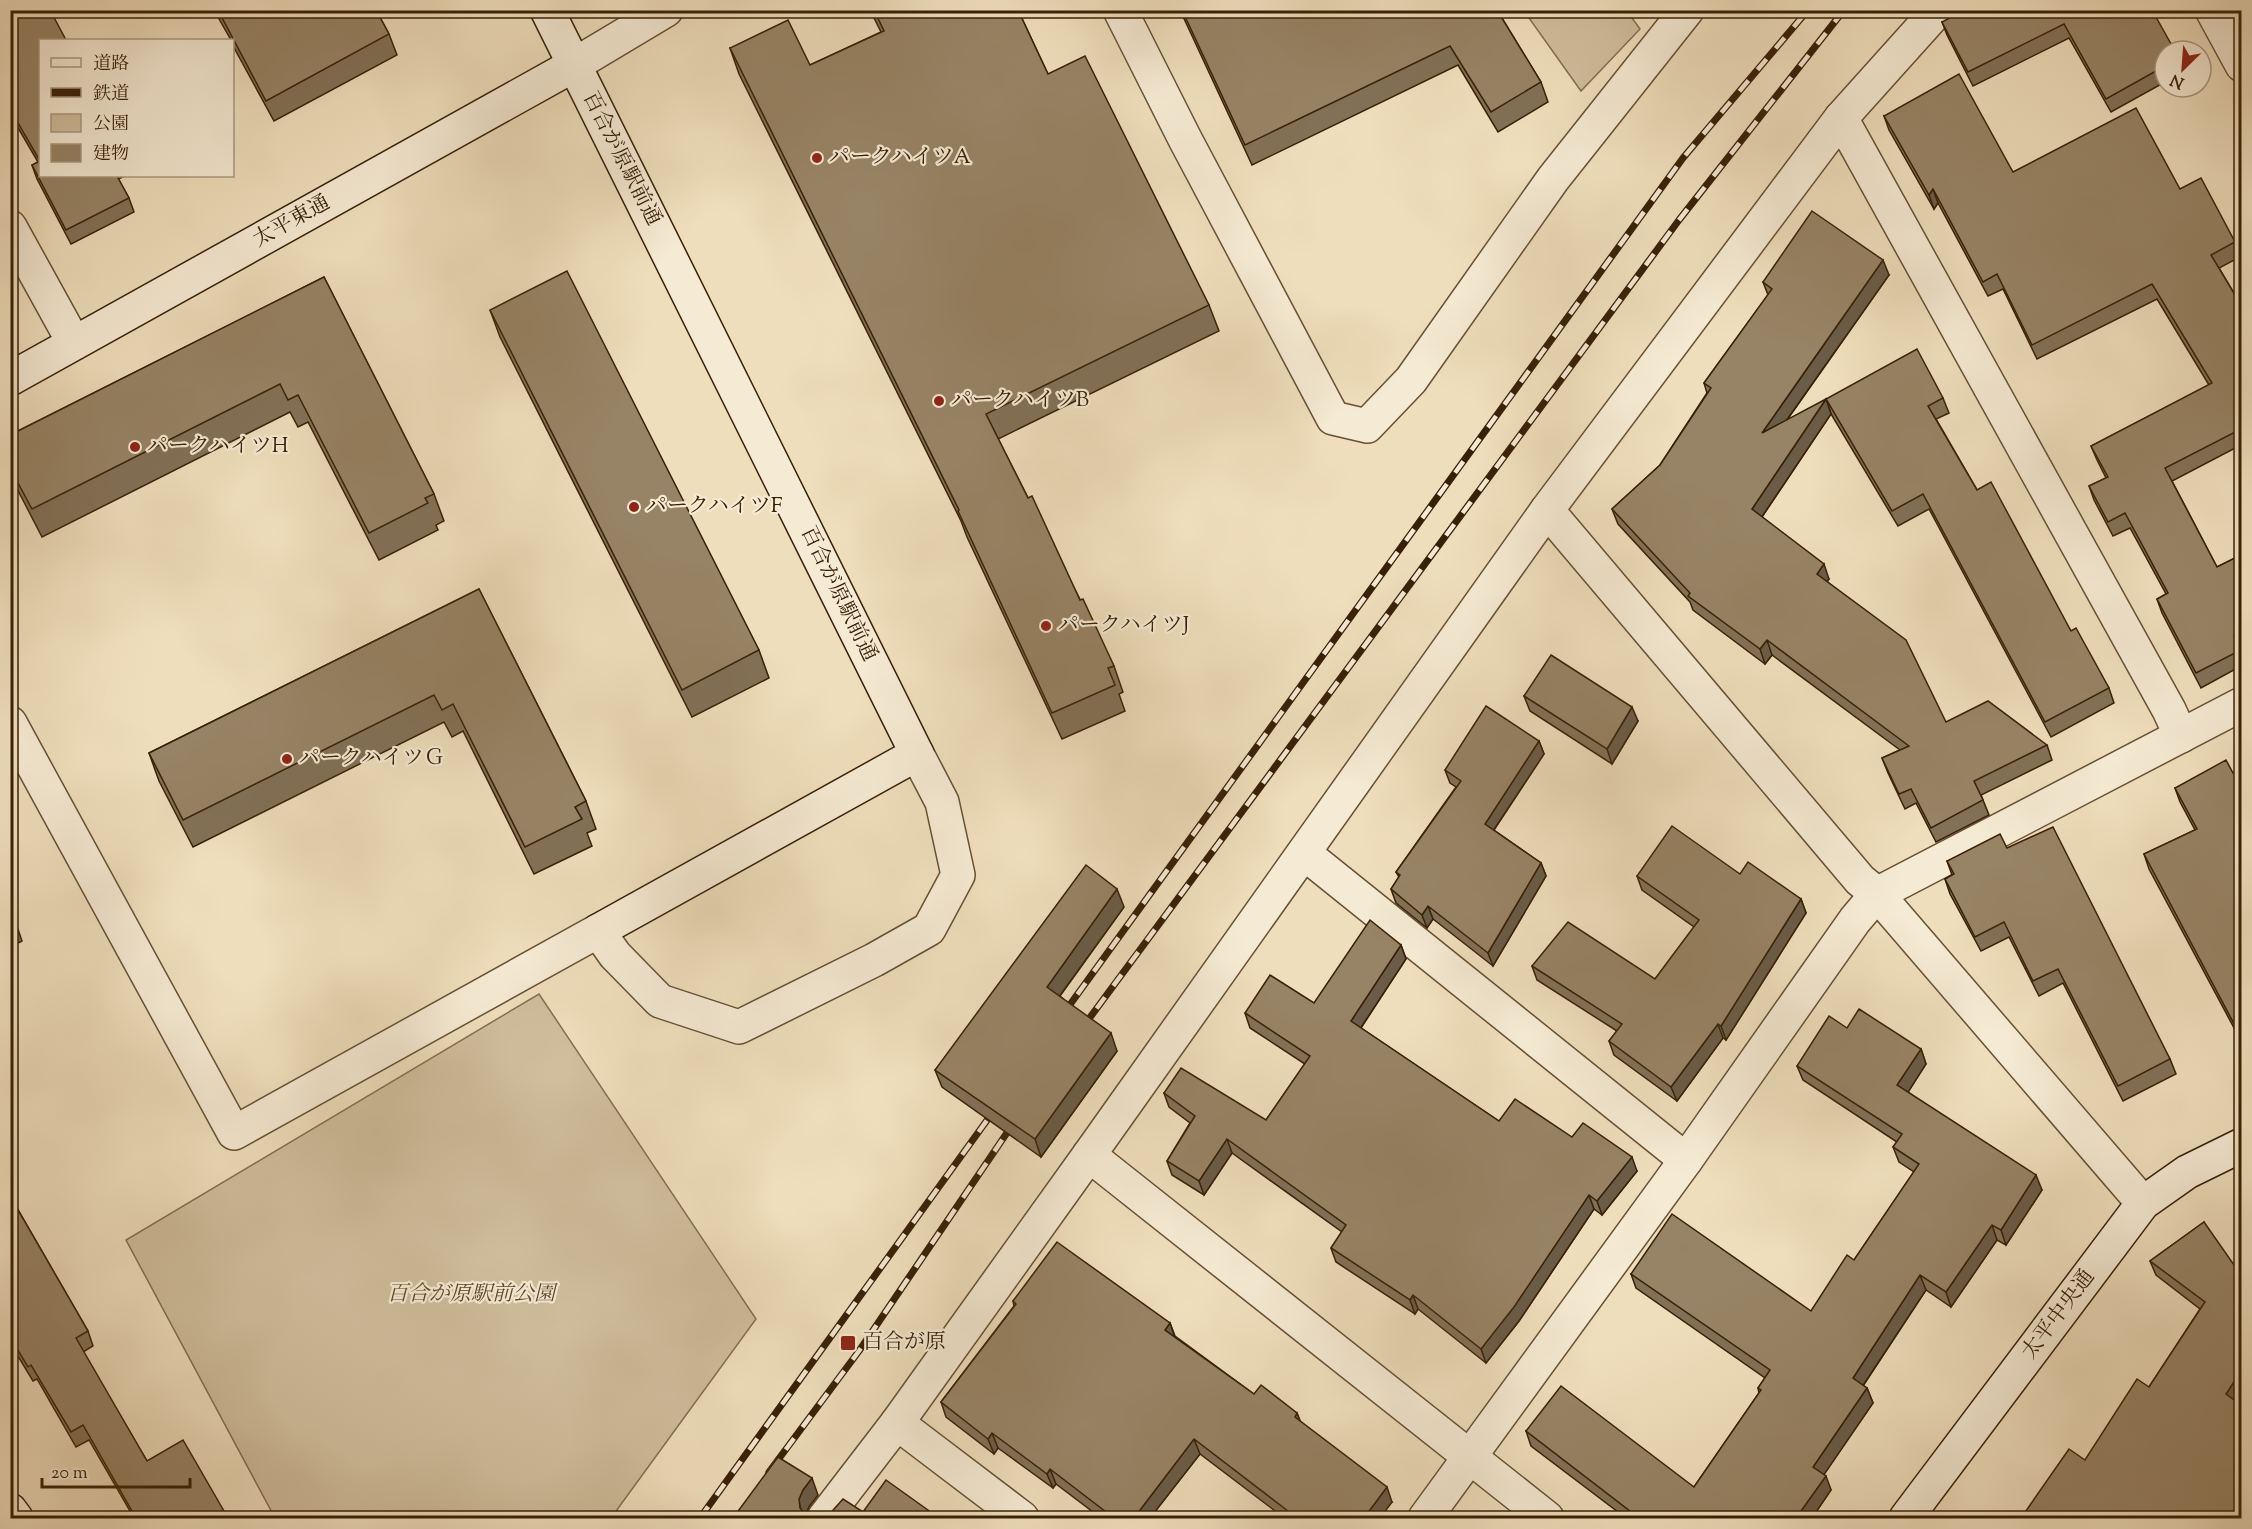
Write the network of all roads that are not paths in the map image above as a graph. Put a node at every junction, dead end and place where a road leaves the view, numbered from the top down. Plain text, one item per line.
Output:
1 (547, 10) edge
2 (666, 10) edge
3 (1120, 10) edge
4 (1938, 10) edge
5 (2212, 10) edge
6 (1677, 15) edge
7 (574, 64) junction
8 (2241, 65) edge
9 (1840, 117) junction
10 (10, 227) edge
11 (74, 343) junction
12 (10, 379) edge
13 (1547, 510) junction
14 (2241, 704) edge
15 (10, 723) edge
16 (2181, 736) junction
17 (917, 754) junction
18 (1304, 853) junction
19 (1877, 894) junction
20 (598, 931) junction
21 (2241, 1145) edge
22 (1089, 1155) junction
23 (1686, 1160) junction
24 (2143, 1203) junction
25 (897, 1423) junction
26 (1470, 1457) junction
27 (10, 1510) edge
28 (16, 1518) edge
29 (824, 1518) edge
30 (1022, 1518) edge
31 (1425, 1518) edge
32 (1547, 1518) edge
33 (1906, 1518) edge

1 - 7 street, 百合が原駅前通
2 - 7 street, 太平東通
3 - 6 street
4 - 9 street
5 - 8 street
7 - 11 street, 太平東通
7 - 17 street, 百合が原駅前通
9 - 13 street
9 - 16 street
10 - 11 street
11 - 12 street, 太平東通
13 - 18 street
13 - 19 street
14 - 16 street
15 - 20 street
16 - 19 street
17 - 20 street
17 - 20 street, 百合が原駅前通
18 - 22 street
18 - 23 street
19 - 23 street
19 - 24 street
21 - 24 street, 太平中央通
22 - 25 street
22 - 26 street
23 - 26 street
24 - 33 street, 太平中央通
25 - 29 street
25 - 30 street
26 - 31 street
26 - 32 street
27 - 28 street

